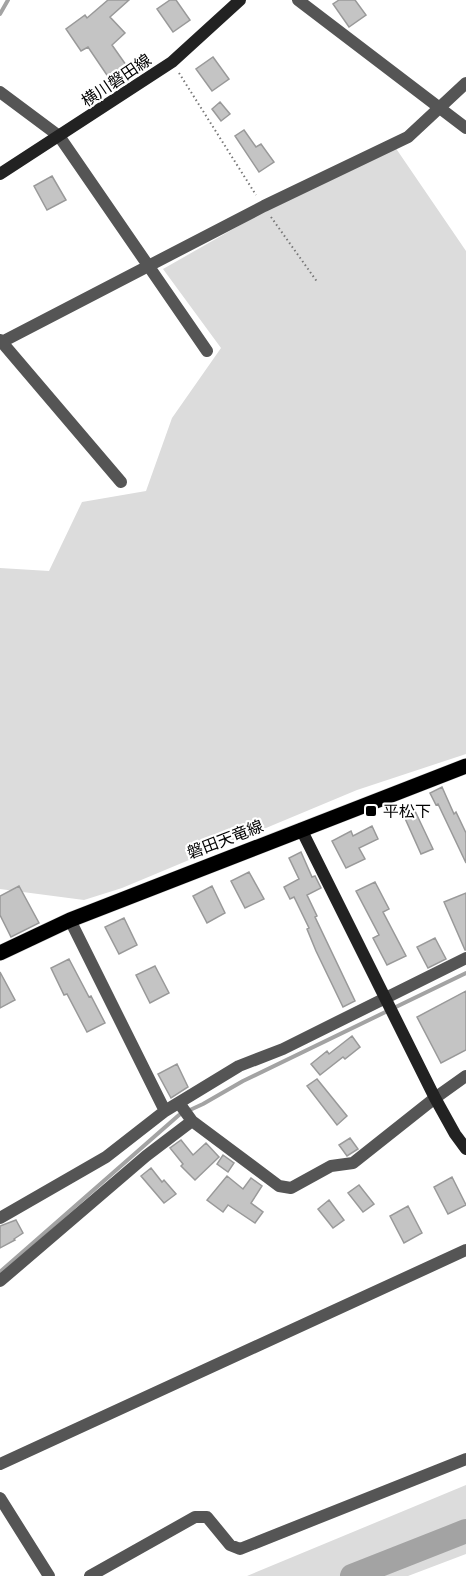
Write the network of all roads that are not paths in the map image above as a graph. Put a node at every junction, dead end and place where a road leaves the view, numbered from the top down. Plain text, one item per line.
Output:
1 (240, 0) edge
2 (298, 0) edge
3 (466, 83) edge
4 (0, 92) edge
5 (440, 108) junction
6 (466, 128) edge
7 (59, 136) junction
8 (0, 174) edge
9 (149, 266) junction
10 (1, 342) edge
11 (207, 351) dead end
12 (121, 482) dead end
13 (466, 766) edge
14 (301, 830) junction
15 (70, 920) junction
16 (0, 953) edge
17 (466, 958) edge
18 (389, 1004) junction
19 (466, 1076) edge
20 (435, 1098) junction
21 (179, 1103) junction
22 (165, 1111) junction
23 (192, 1120) junction
24 (466, 1149) edge
25 (0, 1218) edge
26 (466, 1250) edge
27 (0, 1281) edge
28 (466, 1459) edge
29 (0, 1464) edge
30 (0, 1498) edge
31 (50, 1576) edge
32 (90, 1576) edge

1 - 7 street, 横川磐田線
2 - 5 street
3 - 5 street
4 - 7 street
5 - 6 street
5 - 9 street
7 - 8 street, 横川磐田線
7 - 9 street
9 - 10 street
9 - 11 street
10 - 12 street
13 - 14 main road, 磐田天竜線
14 - 15 main road, 磐田天竜線
14 - 18 street
15 - 16 main road, 磐田天竜線
15 - 22 street
17 - 18 street
18 - 20 street
18 - 21 street
19 - 20 street
20 - 23 street
20 - 24 street
21 - 22 street
21 - 23 street
22 - 25 street
23 - 27 street
26 - 29 street
28 - 32 street
30 - 31 street

